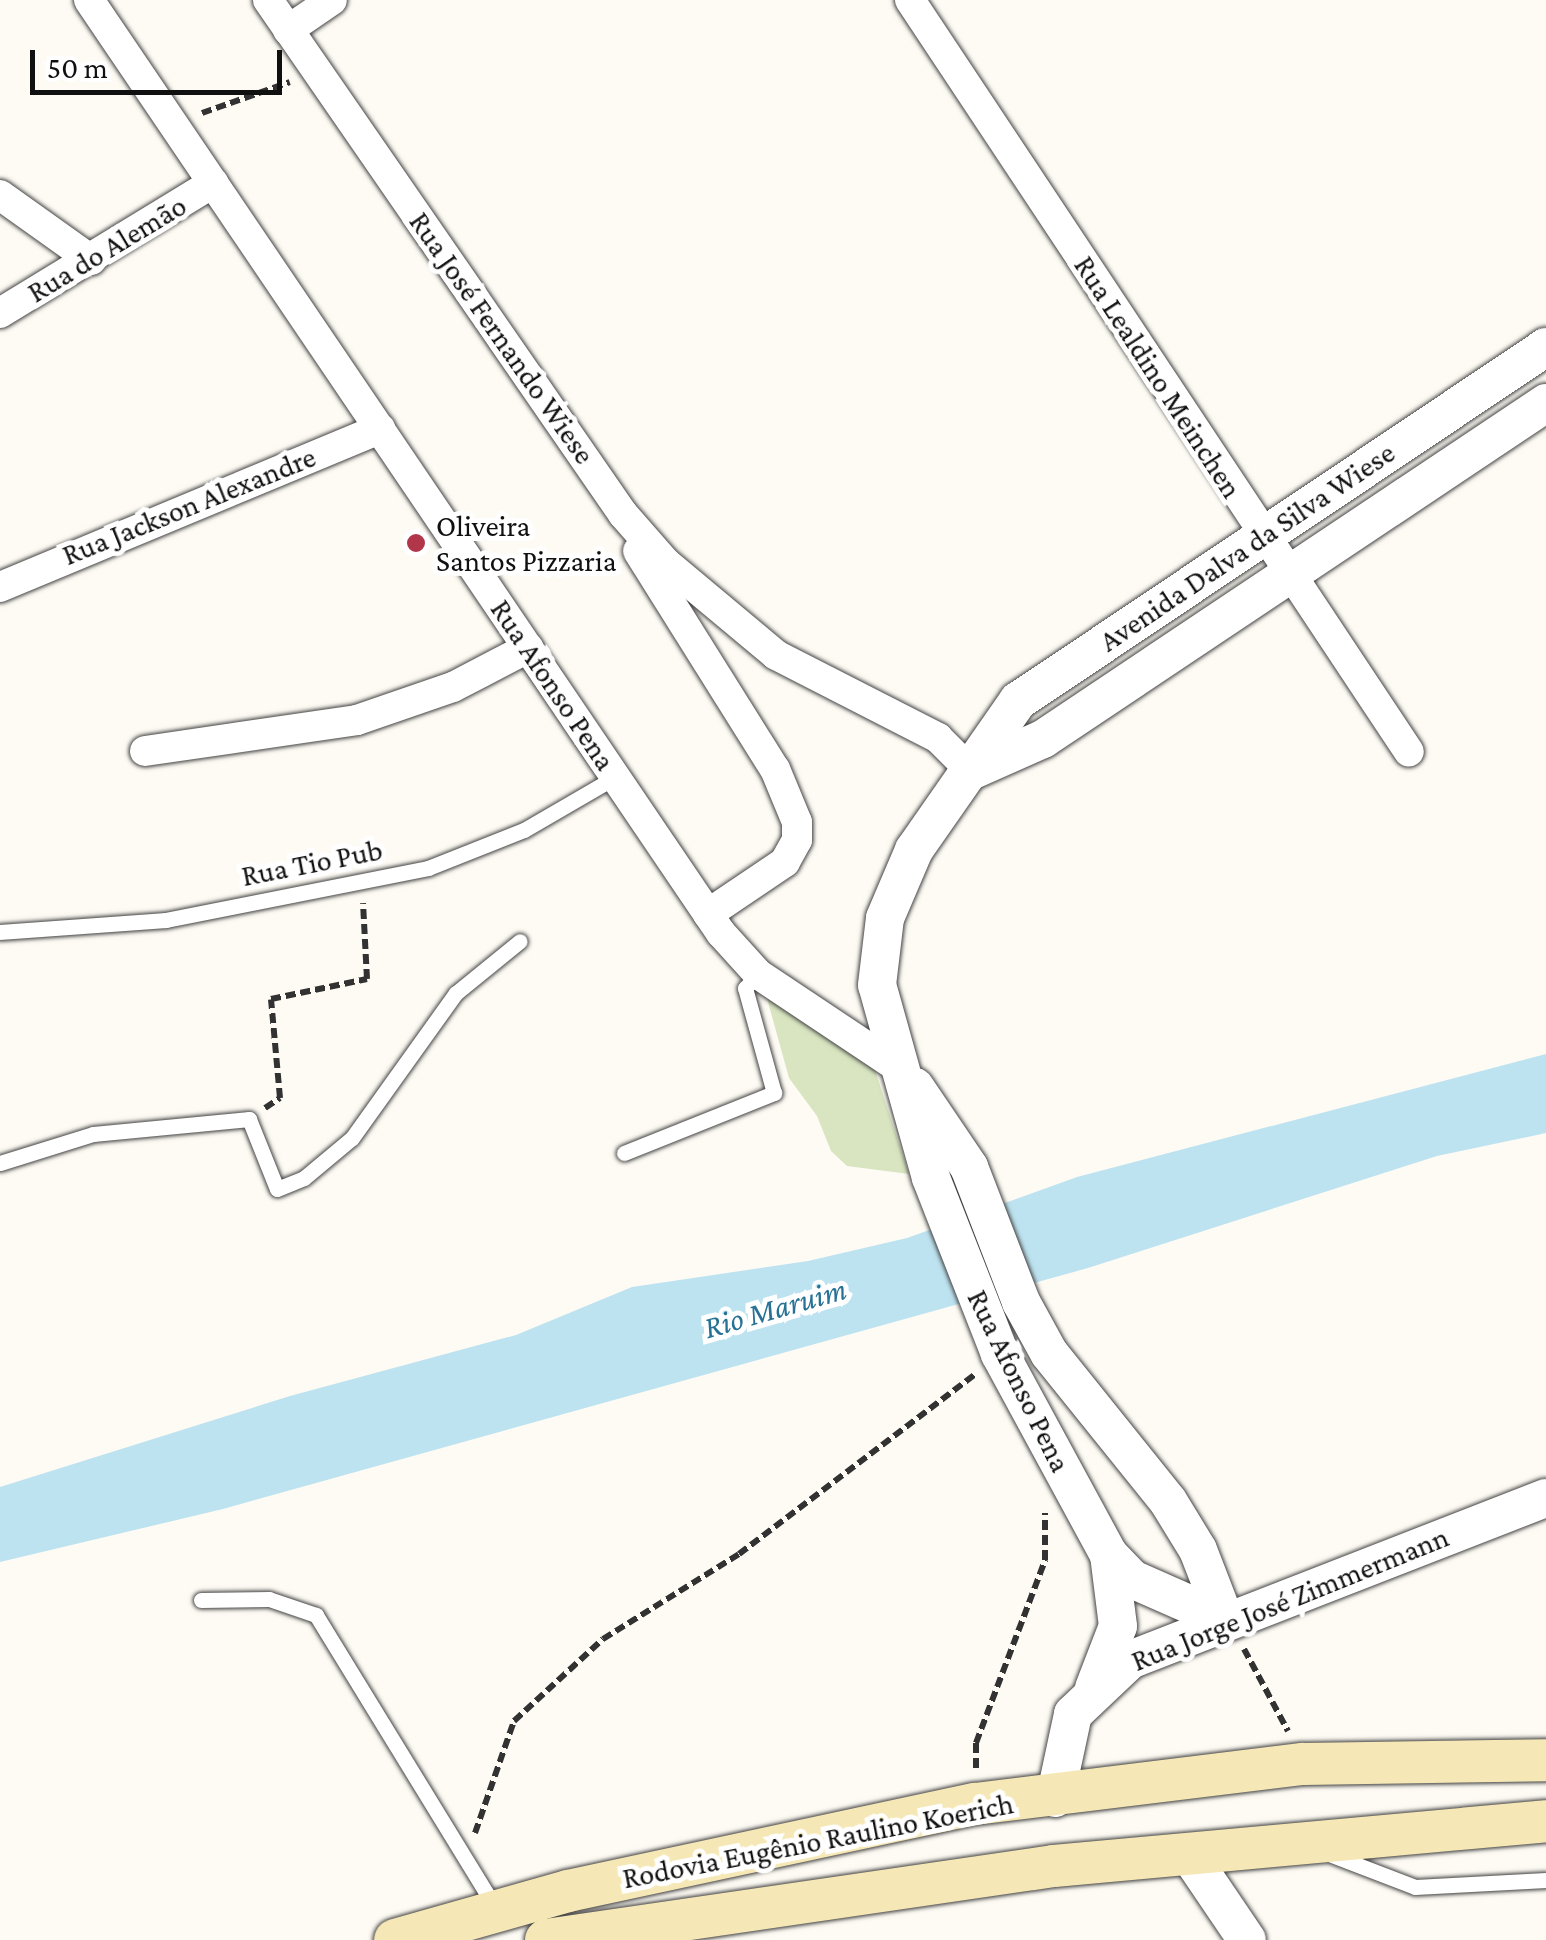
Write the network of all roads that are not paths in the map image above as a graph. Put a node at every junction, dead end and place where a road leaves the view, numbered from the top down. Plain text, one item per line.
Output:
1 (89, 0) edge
2 (268, 0) edge
3 (332, 0) edge
4 (910, 0) edge
5 (288, 30) junction
6 (213, 184) junction
7 (0, 195) edge
8 (91, 260) junction
9 (0, 313) edge
10 (1546, 347) edge
11 (1546, 402) edge
12 (380, 429) junction
13 (623, 514) junction
14 (1263, 536) junction
15 (1289, 575) junction
16 (0, 587) edge
17 (528, 648) junction
18 (145, 750) dead end
19 (1410, 752) dead end
20 (971, 771) junction
21 (615, 776) junction
22 (708, 914) junction
23 (0, 932) edge
24 (520, 941) dead end
25 (758, 974) junction
26 (902, 1070) junction
27 (624, 1153) dead end
28 (0, 1163) edge
29 (1546, 1498) edge
30 (1108, 1556) junction
31 (202, 1600) dead end
32 (1226, 1620) junction
33 (1094, 1688) junction
34 (1546, 1760) edge
35 (1055, 1798) junction
36 (1546, 1821) edge
37 (1298, 1840) junction
38 (1188, 1853) junction
39 (1546, 1880) edge
40 (496, 1910) junction
41 (394, 1940) edge
42 (546, 1940) edge
43 (1247, 1940) edge

1 - 6 street, Rua Afonso Pena
2 - 5 street, Rua José Fernando Wiese
3 - 5 street
4 - 14 street, Rua Lealdino Meinchen
5 - 13 street, Rua José Fernando Wiese
6 - 8 street, Rua do Alemão
6 - 12 street, Rua Afonso Pena
7 - 8 street
8 - 9 street, Rua do Alemão
10 - 14 street, Avenida Dalva da Silva Wiese
11 - 15 street, Avenida Dalva da Silva Wiese
12 - 16 street, Rua Jackson Alexandre
12 - 17 street, Rua Afonso Pena
13 - 20 street, Rua José Fernando Wiese
13 - 22 street
14 - 15 street, Rua Lealdino Meinchen
14 - 20 street, Avenida Dalva da Silva Wiese
15 - 19 street, Rua Lealdino Meinchen
15 - 20 street, Avenida Dalva da Silva Wiese
17 - 18 street
17 - 21 street, Rua Afonso Pena
20 - 26 street, Avenida Dalva da Silva Wiese
21 - 22 street, Rua Afonso Pena
21 - 23 lane, Rua Tio Pub
22 - 25 street, Rua Afonso Pena
24 - 28 lane
25 - 26 street, Rua Afonso Pena
25 - 27 lane
26 - 30 street, Rua Afonso Pena
26 - 32 street, Rua Afonso Pena
29 - 32 street, Rua Jorge José Zimmermann
30 - 32 street
30 - 33 street, Rua Afonso Pena
31 - 40 lane
32 - 33 street, Rua Jorge José Zimmermann
33 - 35 street, Rua Jorge José Zimmermann
34 - 35 main road, Rodovia Eugênio Raulino Koerich
35 - 40 main road, Rodovia Eugênio Raulino Koerich
36 - 37 main road, Rodovia Eugênio Raulino Koerich
37 - 38 main road, Rodovia Eugênio Raulino Koerich
37 - 39 lane
38 - 42 main road, Rodovia Eugênio Raulino Koerich
38 - 43 street
40 - 41 main road, Rodovia Eugênio Raulino Koerich

